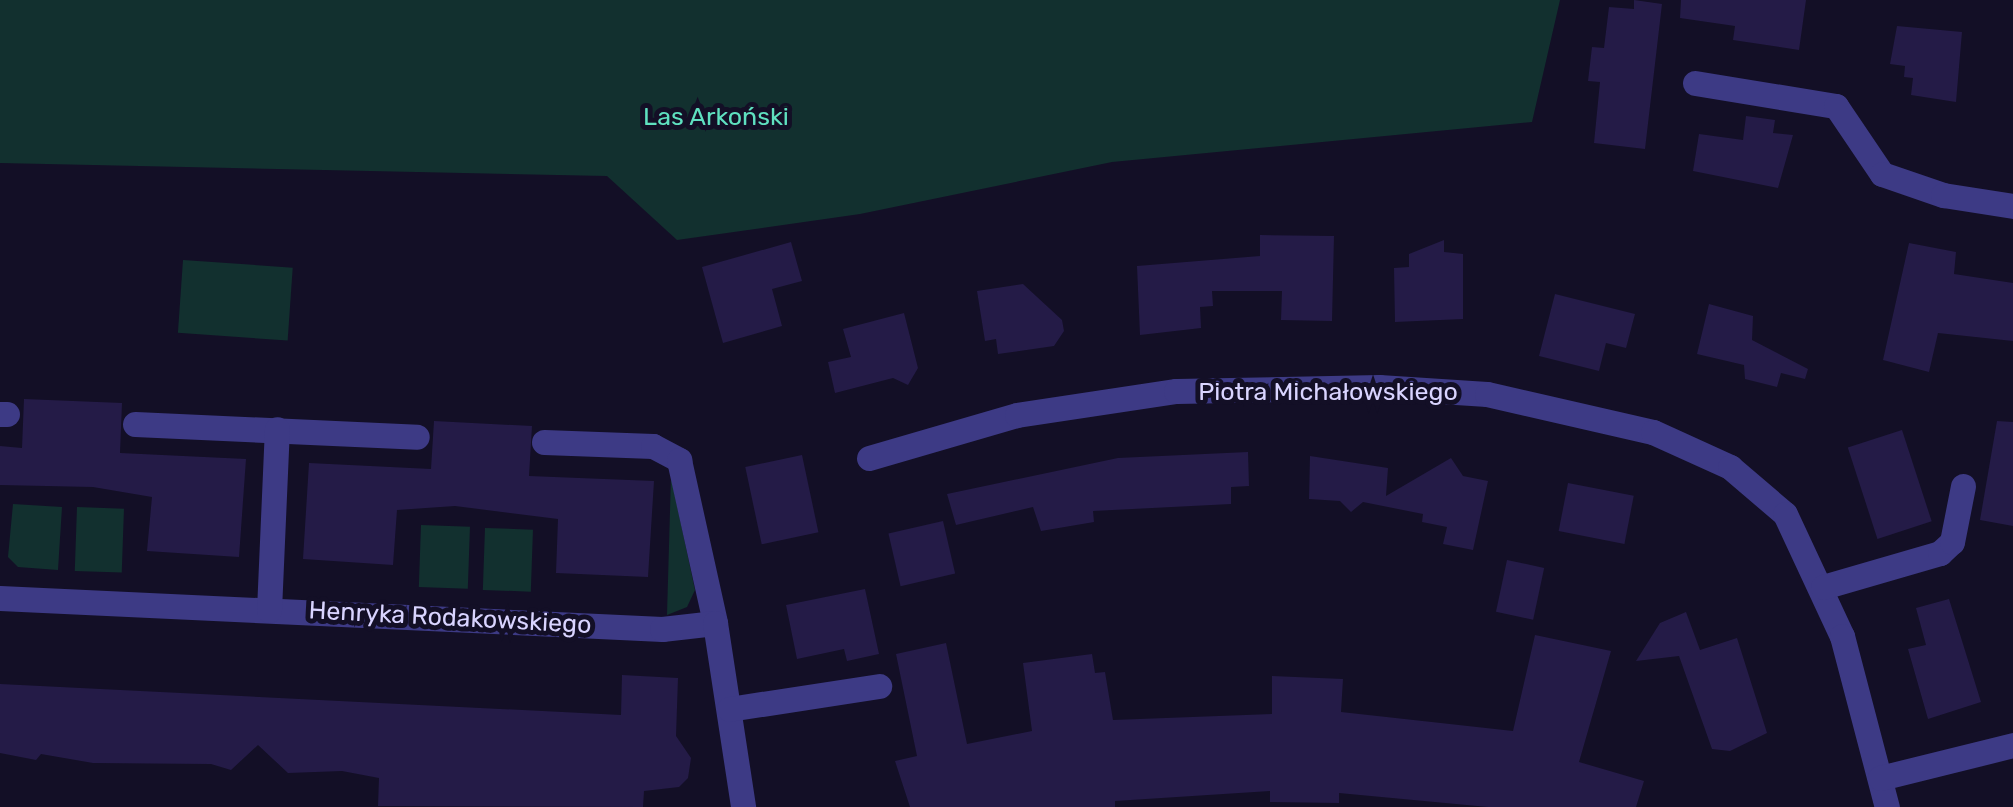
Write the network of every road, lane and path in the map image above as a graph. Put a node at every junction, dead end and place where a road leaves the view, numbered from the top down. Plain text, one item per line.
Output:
1 (1695, 83) dead end
2 (2013, 206) edge
3 (135, 424) dead end
4 (277, 429) junction
5 (417, 437) dead end
6 (544, 442) dead end
7 (868, 458) dead end
8 (1963, 486) dead end
9 (1823, 587) junction
10 (0, 598) edge
11 (269, 610) junction
12 (714, 624) junction
13 (879, 686) dead end
14 (729, 709) junction
15 (2013, 745) edge
16 (1880, 778) junction
17 (743, 807) edge
18 (1887, 807) edge

1 - 2 street
3 - 4 street
4 - 5 street
4 - 11 street
6 - 12 street
7 - 9 street, Piotra Michałowskiego
8 - 9 street
9 - 16 street, Piotra Michałowskiego
10 - 11 street, Henryka Rodakowskiego
11 - 12 street, Henryka Rodakowskiego
12 - 14 street
13 - 14 street
14 - 17 street
15 - 16 street
16 - 18 street, Piotra Michałowskiego

